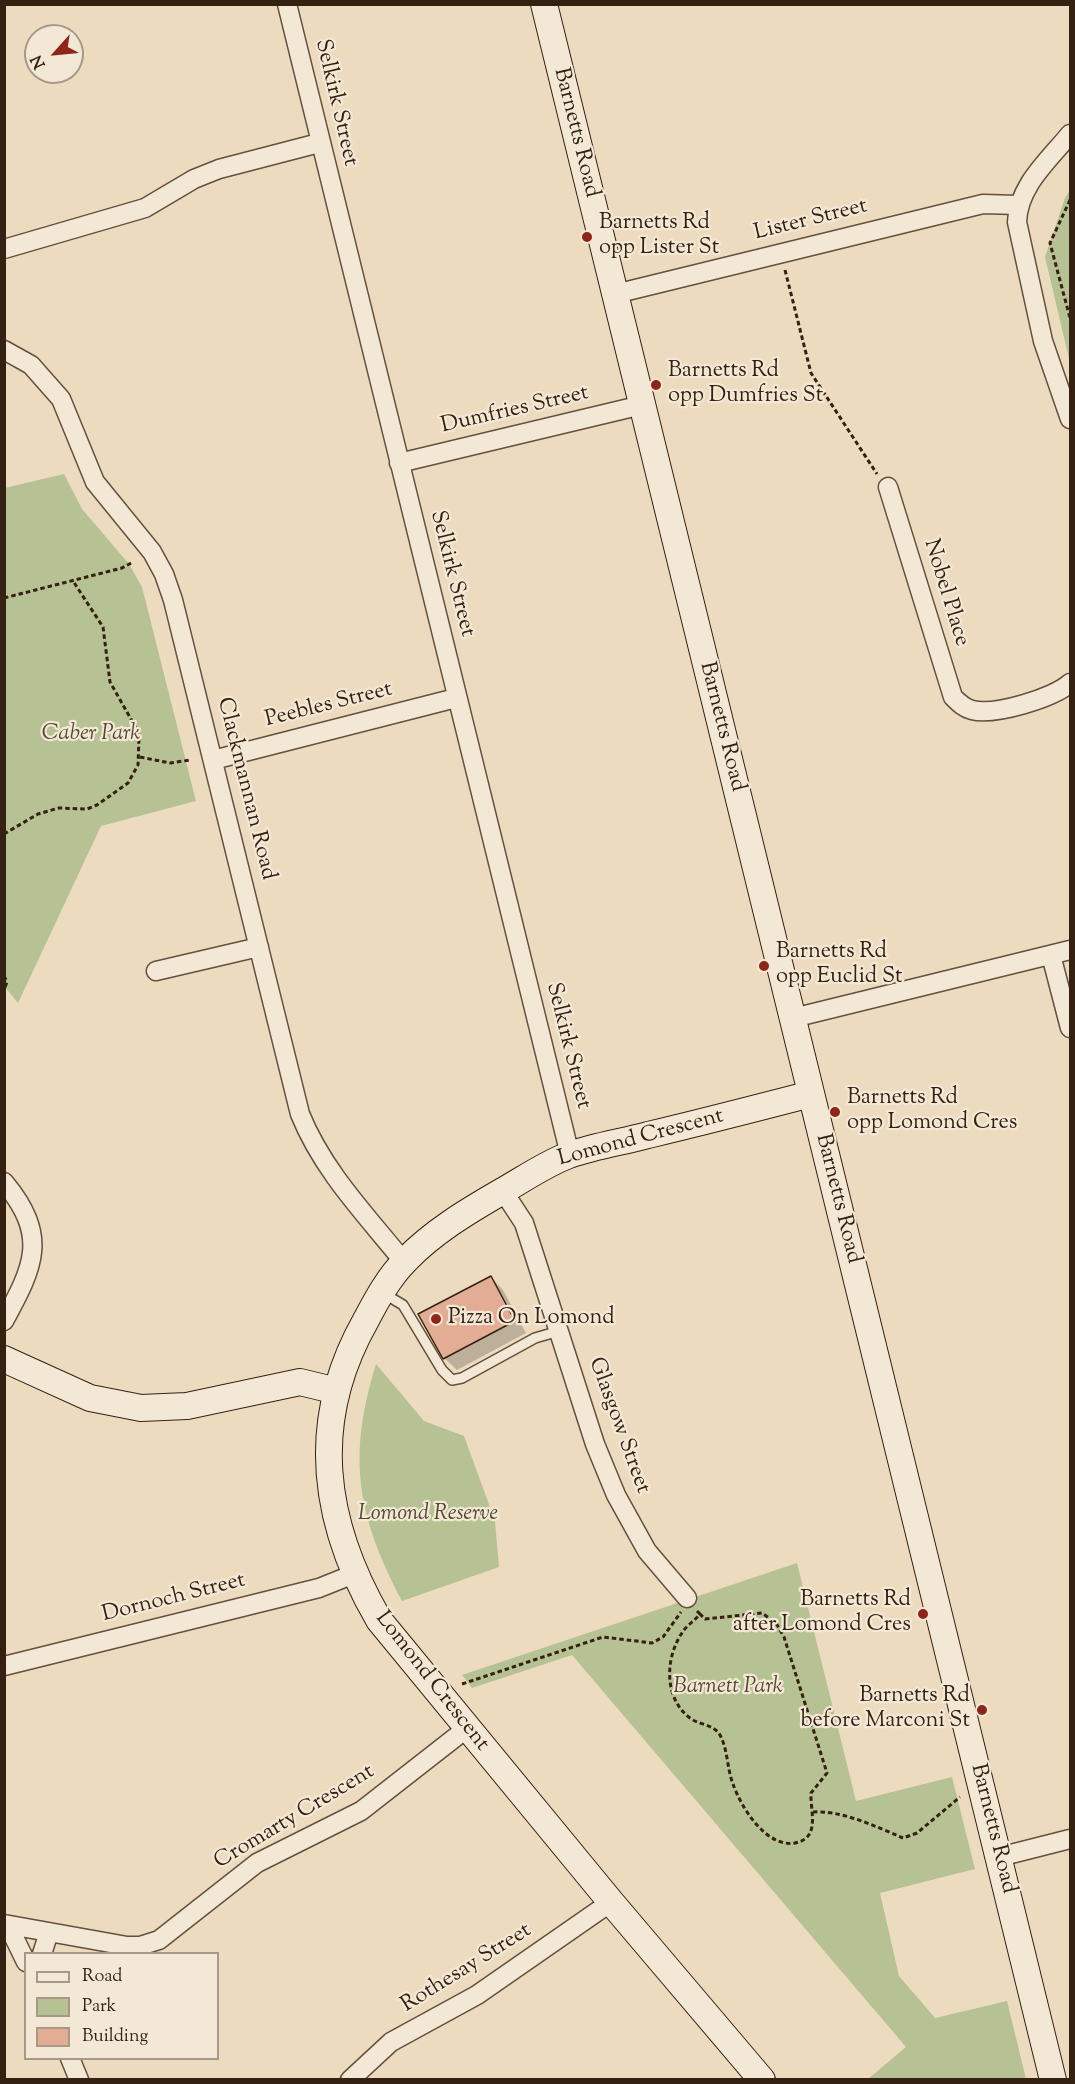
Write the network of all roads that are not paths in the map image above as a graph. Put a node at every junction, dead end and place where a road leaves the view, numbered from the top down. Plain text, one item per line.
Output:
1 (287, 4) edge
2 (544, 4) edge
3 (1071, 134) edge
4 (320, 143) junction
5 (1018, 205) junction
6 (4, 249) edge
7 (615, 294) junction
8 (4, 350) edge
9 (642, 405) junction
10 (1071, 419) edge
11 (399, 463) junction
12 (888, 487) dead end
13 (1071, 683) edge
14 (456, 698) junction
15 (213, 759) junction
16 (259, 946) junction
17 (1071, 951) edge
18 (1051, 955) junction
19 (156, 971) dead end
20 (793, 1018) junction
21 (1071, 1029) edge
22 (811, 1094) junction
23 (570, 1155) junction
24 (4, 1182) edge
25 (502, 1191) junction
26 (404, 1262) junction
27 (382, 1292) junction
28 (4, 1321) edge
29 (559, 1331) junction
30 (4, 1359) edge
31 (336, 1391) junction
32 (354, 1574) junction
33 (688, 1600) road end
34 (4, 1666) edge
35 (466, 1729) junction
36 (1071, 1839) edge
37 (999, 1857) junction
38 (611, 1902) junction
39 (6, 1924) edge
40 (49, 1932) junction
41 (42, 1952) edge
42 (24, 1958) edge
43 (71, 2060) edge
44 (79, 2079) edge
45 (350, 2079) edge
46 (762, 2079) edge
47 (1053, 2079) edge

1 - 4 street, Selkirk Street
2 - 7 street, Barnetts Road
3 - 5 street
4 - 6 street
4 - 11 street, Selkirk Street
5 - 7 street, Lister Street
5 - 10 street
7 - 9 street, Barnetts Road
8 - 15 street, Clackmannan Road
9 - 11 street, Dumfries Street
9 - 20 street, Barnetts Road
11 - 14 street, Selkirk Street
12 - 13 street, Nobel Place
14 - 15 street, Peebles Street
14 - 23 street, Selkirk Street
15 - 16 street, Clackmannan Road
16 - 19 street
16 - 26 street, Clackmannan Road
17 - 18 street
18 - 20 street
18 - 21 street
20 - 22 street, Barnetts Road
22 - 23 street, Lomond Crescent
22 - 37 street, Barnetts Road
23 - 25 street, Lomond Crescent
24 - 28 street
25 - 26 street, Lomond Crescent
25 - 29 street, Glasgow Street
26 - 27 street, Lomond Crescent
27 - 29 lane
27 - 31 street, Lomond Crescent
29 - 33 street, Glasgow Street
30 - 31 street
31 - 32 street, Lomond Crescent
32 - 34 street, Dornoch Street
32 - 35 street, Lomond Crescent
35 - 38 street, Lomond Crescent
35 - 40 street, Cromarty Crescent
36 - 37 street
37 - 47 street, Barnetts Road
38 - 45 street, Rothesay Street
38 - 46 street, Lomond Crescent
39 - 40 street, Cromarty Crescent
39 - 42 street
40 - 41 street
43 - 44 street

